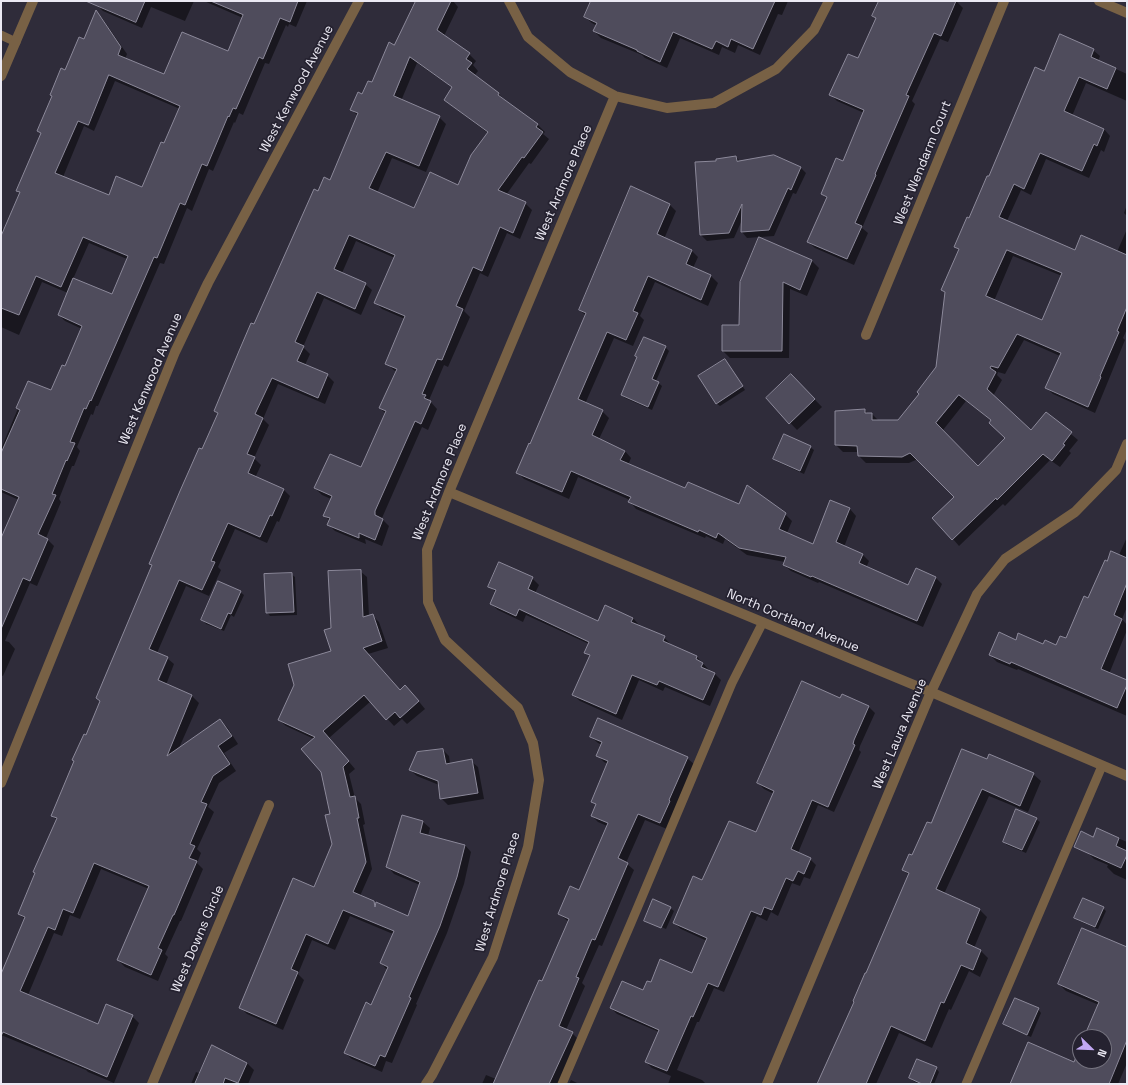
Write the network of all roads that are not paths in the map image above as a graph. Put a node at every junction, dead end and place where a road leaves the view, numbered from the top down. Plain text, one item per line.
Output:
1 (34, 1) edge
2 (359, 1) edge
3 (510, 1) edge
4 (829, 1) edge
5 (1004, 1) edge
6 (1099, 1) edge
7 (1127, 13) edge
8 (1, 34) edge
9 (16, 42) junction
10 (1, 76) edge
11 (615, 96) junction
12 (866, 335) dead end
13 (1127, 444) edge
14 (449, 492) junction
15 (763, 622) junction
16 (931, 692) junction
17 (1102, 766) junction
18 (1127, 776) edge
19 (1, 783) edge
20 (269, 805) dead end
21 (152, 1084) edge
22 (426, 1084) edge
23 (562, 1084) edge
24 (767, 1084) edge
25 (966, 1084) edge

1 - 9 street
2 - 19 street, West Kenwood Avenue
3 - 11 street
4 - 11 street
5 - 12 street, West Wendarm Court
6 - 7 street
8 - 9 lane
9 - 10 street
11 - 14 street, West Ardmore Place
13 - 16 street, West Laura Avenue
14 - 15 street, North Cortland Avenue
14 - 22 street, West Ardmore Place
15 - 16 street, North Cortland Avenue
15 - 23 lane
16 - 17 street, North Cortland Avenue
16 - 24 street, West Laura Avenue
17 - 18 street, North Cortland Avenue
17 - 25 lane
20 - 21 street, West Downs Circle

